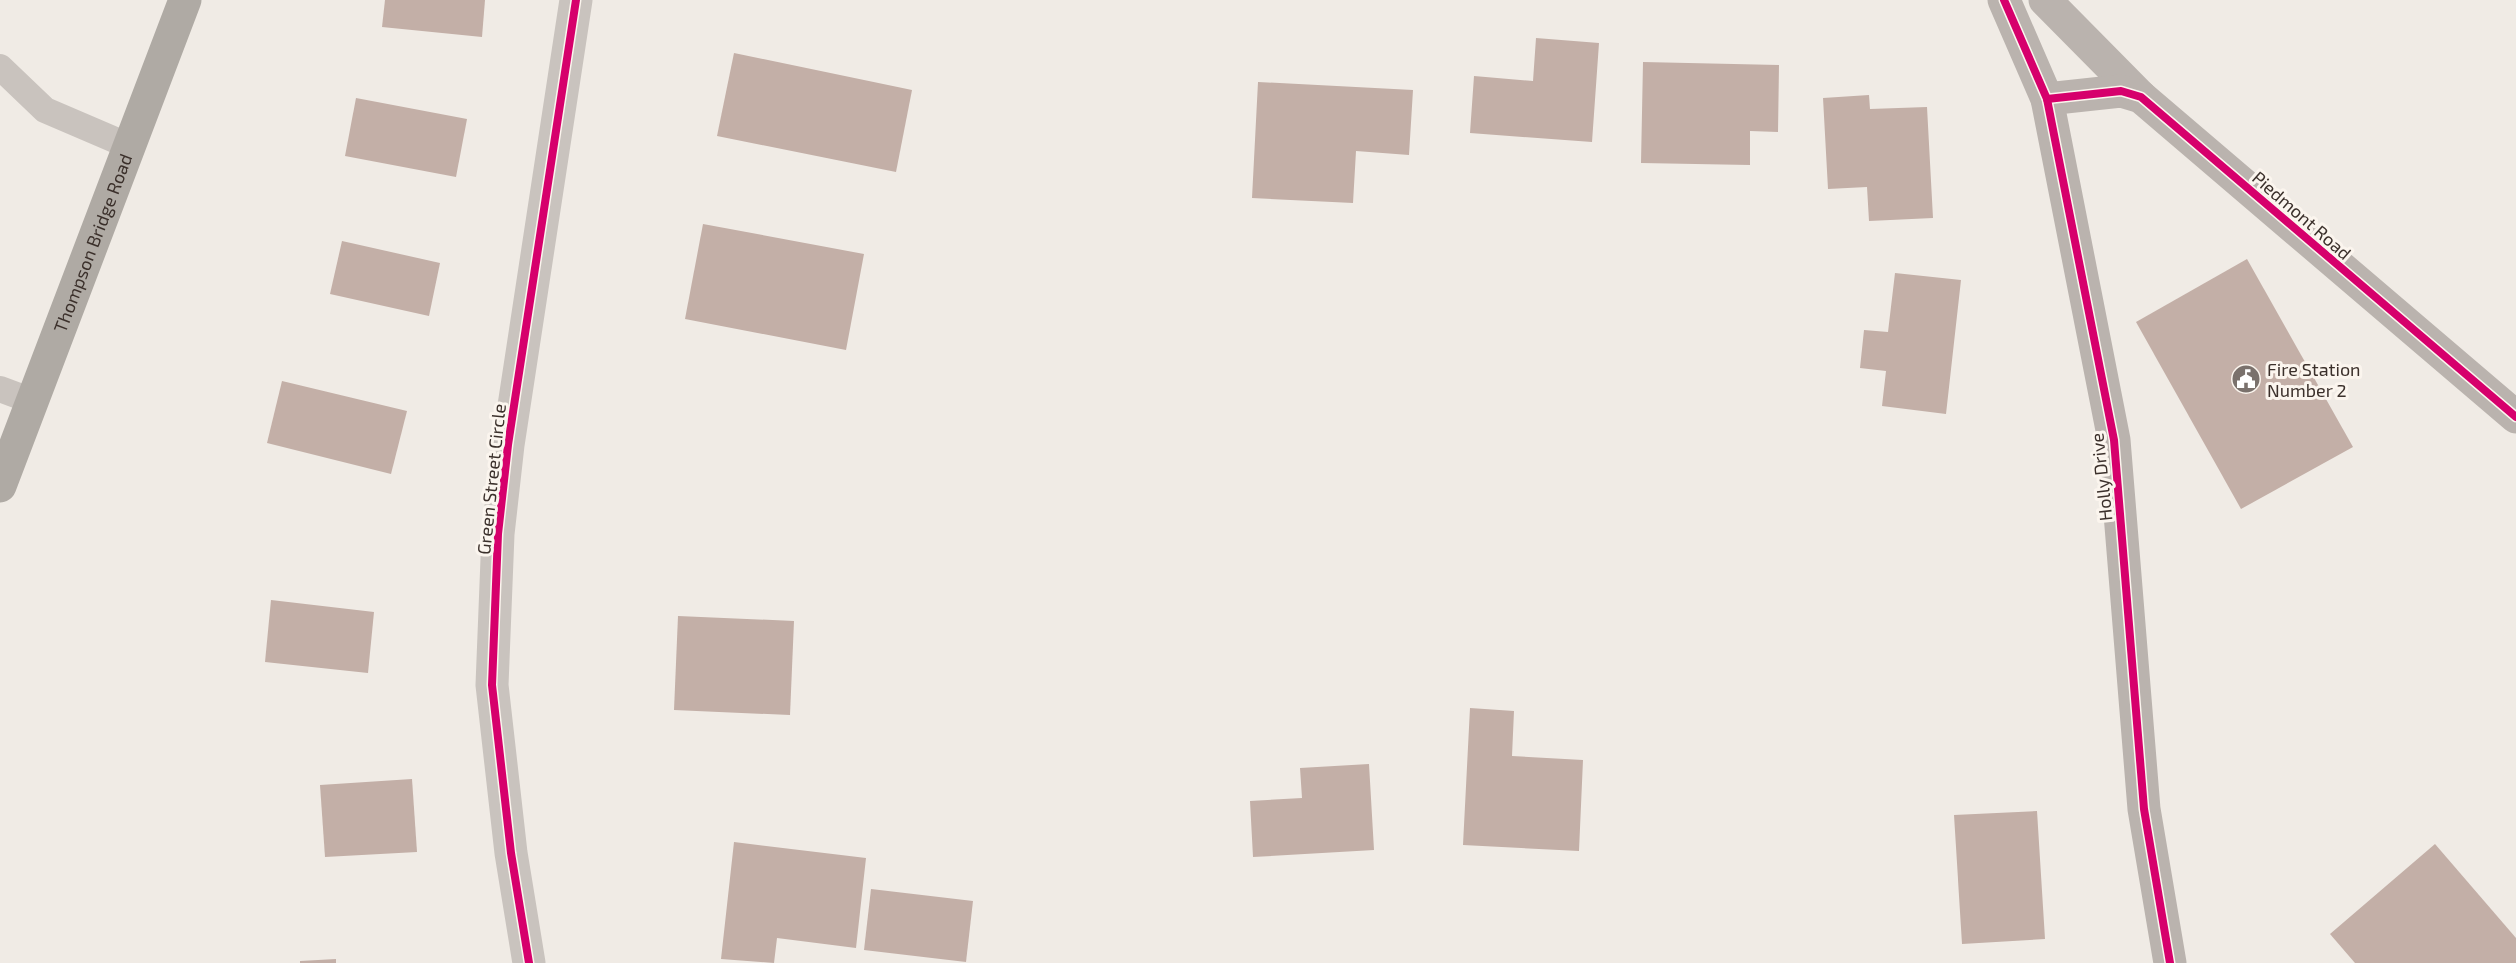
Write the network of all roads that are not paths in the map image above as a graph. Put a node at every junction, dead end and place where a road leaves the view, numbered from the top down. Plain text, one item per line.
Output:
1 (185, 0) edge
2 (576, 0) edge
3 (2004, 0) edge
4 (2045, 0) edge
5 (0, 66) edge
6 (2141, 97) junction
7 (2047, 99) junction
8 (129, 146) junction
9 (0, 388) edge
10 (32, 401) junction
11 (2516, 417) edge
12 (0, 486) edge
13 (529, 963) edge
14 (2170, 963) edge

1 - 8 highway, Thompson Bridge Road
2 - 13 street, Green Street Circle
3 - 7 street, Holly Drive
4 - 6 street, Piedmont Road
5 - 8 lane
6 - 7 street
6 - 11 street, Piedmont Road
7 - 14 street, Holly Drive
8 - 10 highway, Thompson Bridge Road
9 - 10 lane
10 - 12 highway, Thompson Bridge Road

